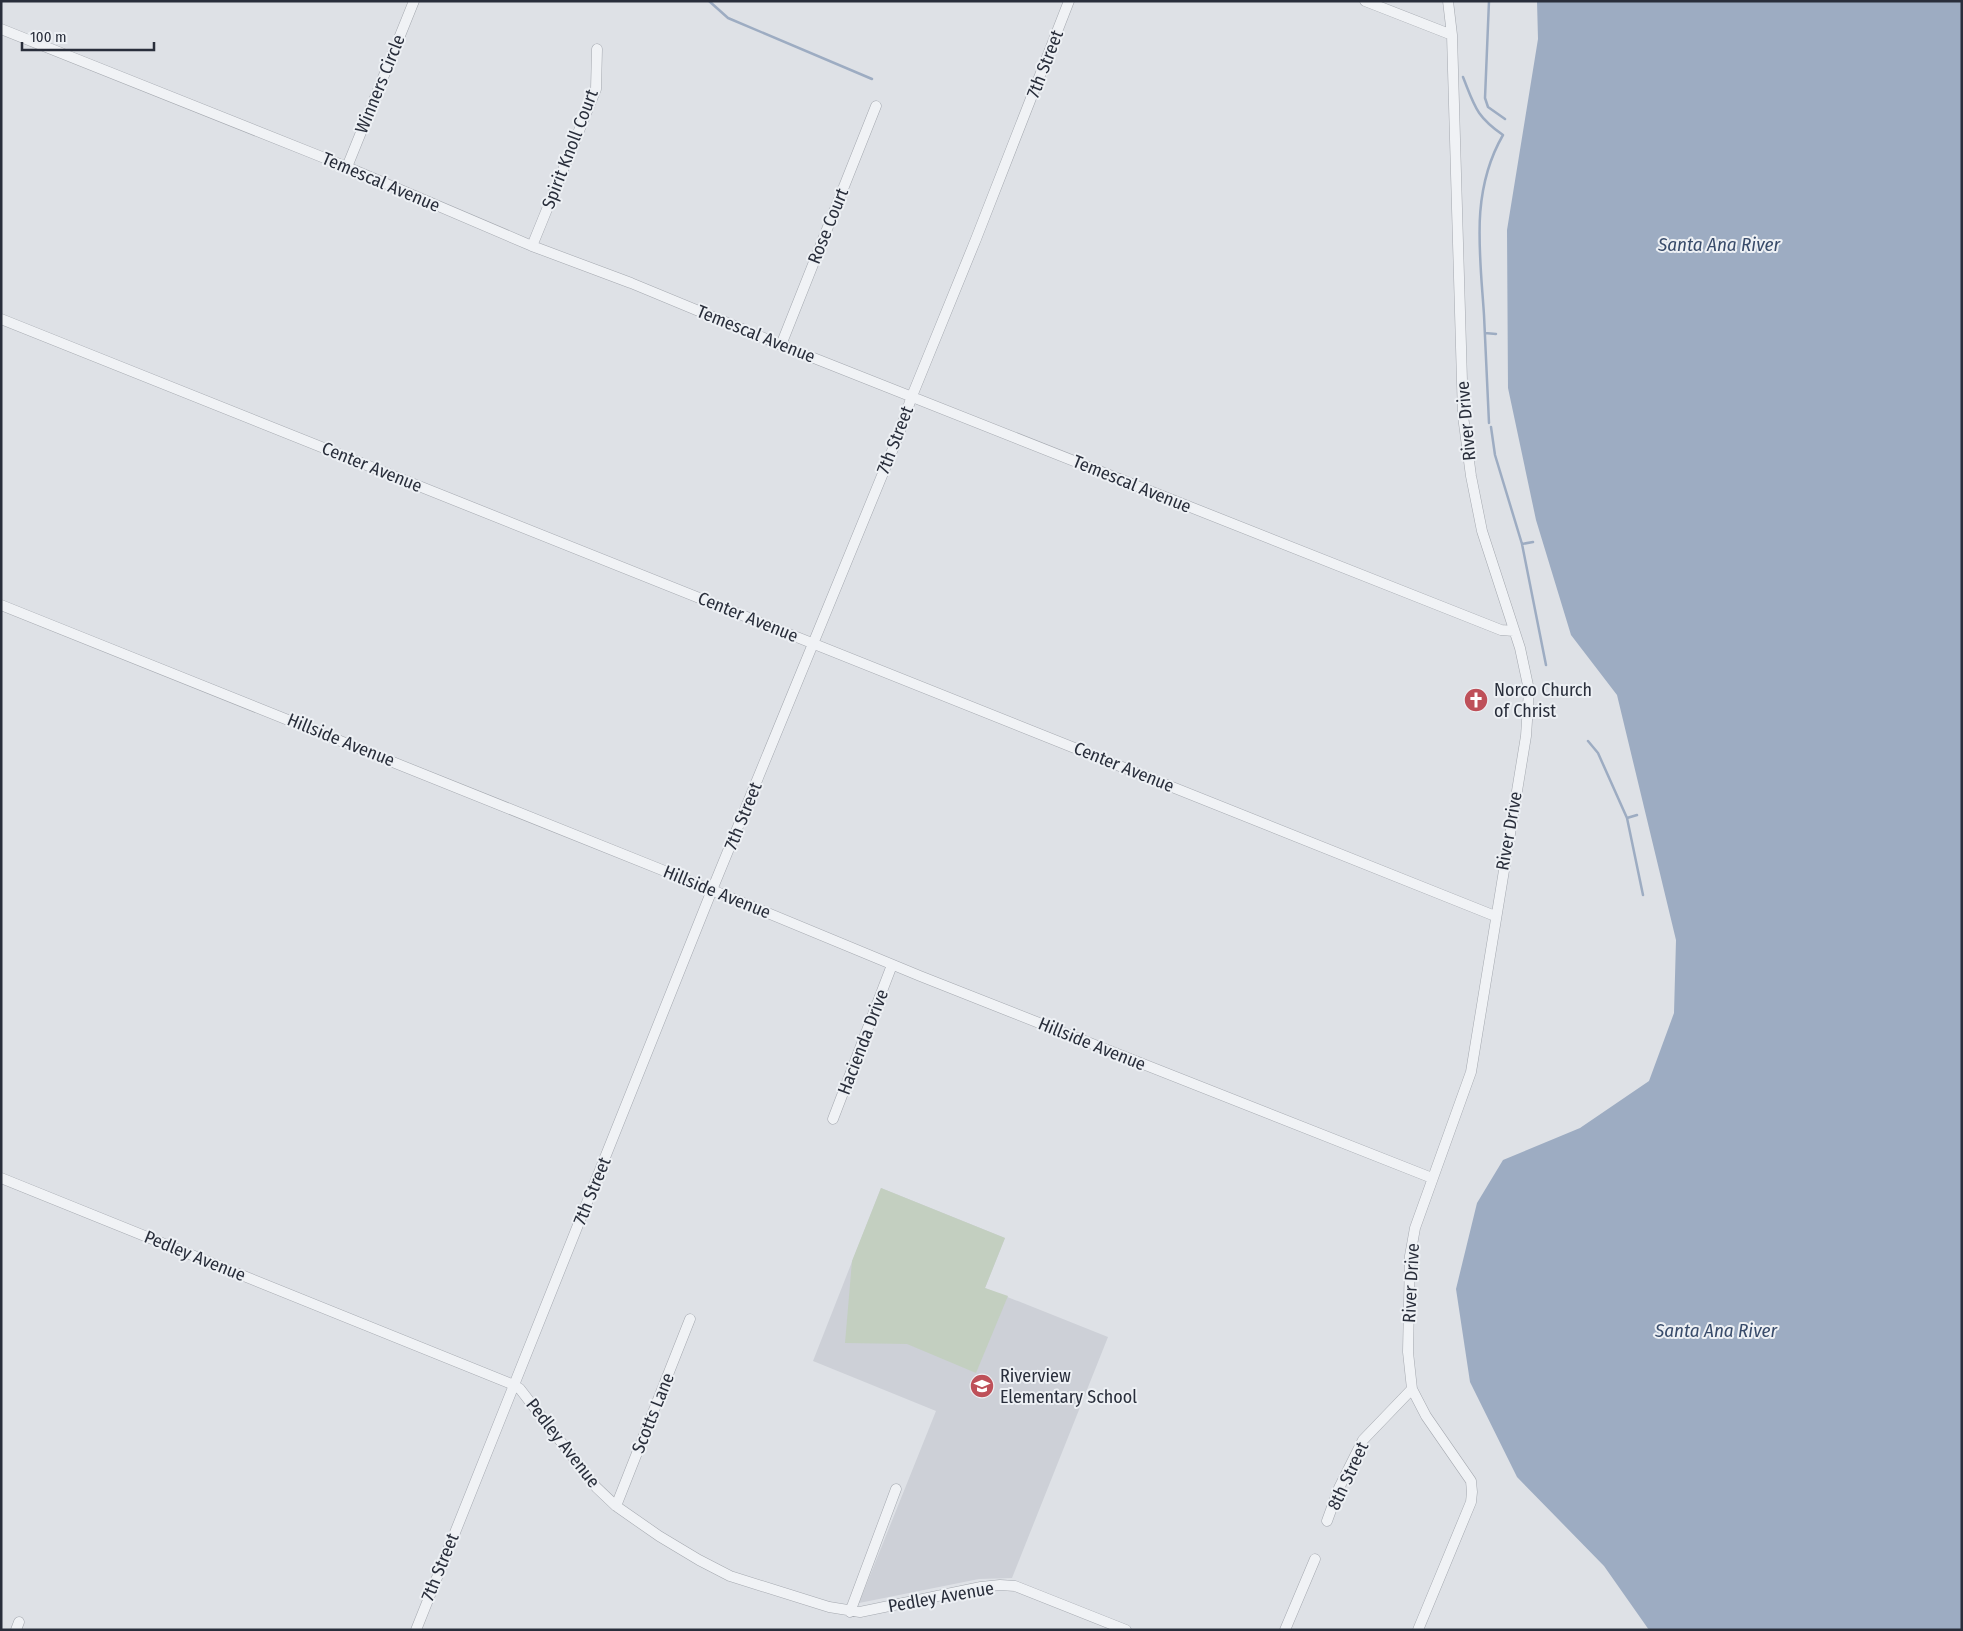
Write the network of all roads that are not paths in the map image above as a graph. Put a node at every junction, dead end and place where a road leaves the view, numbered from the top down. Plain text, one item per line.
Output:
1 (414, 1) edge
2 (1069, 1) edge
3 (1365, 1) edge
4 (1448, 1) edge
5 (1, 29) edge
6 (1452, 35) junction
7 (597, 49) dead end
8 (876, 106) dead end
9 (347, 168) junction
10 (532, 246) junction
11 (1, 320) edge
12 (780, 345) junction
13 (912, 396) junction
14 (1, 605) edge
15 (1514, 631) junction
16 (813, 643) junction
17 (712, 890) junction
18 (1495, 916) junction
19 (892, 964) junction
20 (833, 1119) dead end
21 (1, 1178) edge
22 (1432, 1178) junction
23 (690, 1319) dead end
24 (514, 1385) junction
25 (1412, 1389) junction
26 (896, 1489) dead end
27 (616, 1506) junction
28 (1327, 1521) dead end
29 (1315, 1559) dead end
30 (850, 1612) junction
31 (416, 1630) edge
32 (1126, 1630) edge
33 (1285, 1630) edge
34 (1418, 1630) edge

1 - 9 street, Winners Circle
2 - 13 street, 7th Street
3 - 6 street
4 - 6 street, River Drive
5 - 9 street, Temescal Avenue
6 - 15 street, River Drive
7 - 10 street, Spirit Knoll Court
8 - 12 street, Rose Court
9 - 10 street, Temescal Avenue
10 - 12 street, Temescal Avenue
11 - 16 street, Center Avenue
12 - 13 street, Temescal Avenue
13 - 15 street, Temescal Avenue
13 - 16 street, 7th Street
14 - 17 street, Hillside Avenue
15 - 18 street, River Drive
16 - 17 street, 7th Street
16 - 18 street, Center Avenue
17 - 19 street, Hillside Avenue
17 - 24 street, 7th Street
18 - 22 street, River Drive
19 - 20 street, Hacienda Drive
19 - 22 street, Hillside Avenue
21 - 24 street, Pedley Avenue
22 - 25 street, River Drive
23 - 27 street, Scotts Lane
24 - 27 street, Pedley Avenue
24 - 31 street, 7th Street
25 - 28 street, 8th Street
25 - 34 street, River Drive
26 - 30 street
27 - 30 street, Pedley Avenue
29 - 33 street
30 - 32 street, Pedley Avenue

